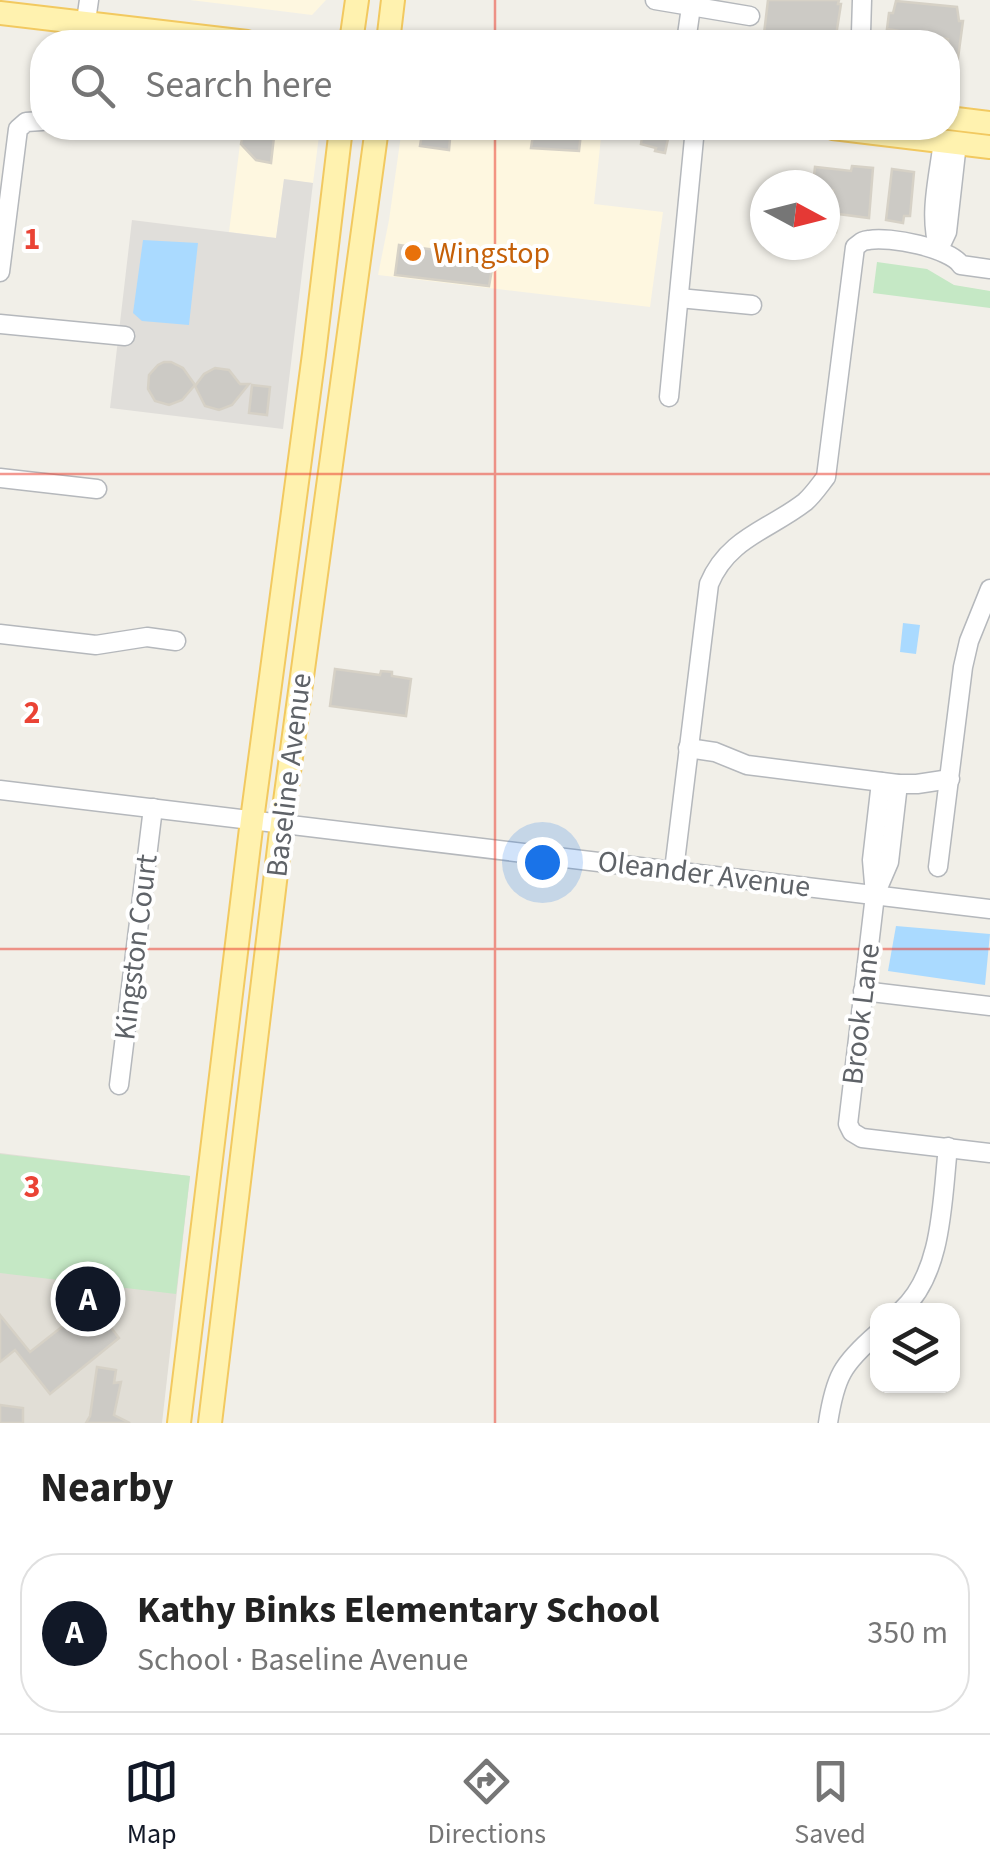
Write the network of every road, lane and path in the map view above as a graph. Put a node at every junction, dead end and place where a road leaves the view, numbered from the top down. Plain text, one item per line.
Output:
1 (89, 0) edge
2 (356, 0) edge
3 (392, 0) edge
4 (654, 0) edge
5 (862, 0) edge
6 (692, 3) edge
7 (0, 13) edge
8 (750, 16) dead end
9 (71, 30) edge
10 (84, 30) edge
11 (352, 30) edge
12 (389, 30) edge
13 (688, 30) edge
14 (861, 30) edge
15 (30, 122) edge
16 (990, 123) edge
17 (960, 131) edge
18 (960, 137) edge
19 (340, 140) edge
20 (376, 140) edge
21 (694, 140) edge
22 (948, 140) edge
23 (990, 147) edge
24 (939, 249) junction
25 (990, 269) edge
26 (0, 272) edge
27 (678, 298) junction
28 (752, 305) dead end
29 (0, 324) edge
30 (125, 336) dead end
31 (669, 396) dead end
32 (0, 478) edge
33 (97, 489) dead end
34 (990, 589) edge
35 (0, 634) edge
36 (176, 641) dead end
37 (688, 748) junction
38 (950, 779) junction
39 (890, 783) junction
40 (0, 790) edge
41 (153, 808) junction
42 (252, 820) junction
43 (282, 823) junction
44 (938, 867) dead end
45 (674, 870) junction
46 (875, 895) junction
47 (990, 910) edge
48 (863, 991) junction
49 (990, 1006) edge
50 (120, 1085) dead end
51 (948, 1147) junction
52 (990, 1153) edge
53 (910, 1303) edge
54 (870, 1340) edge
55 (179, 1423) edge
56 (210, 1423) edge
57 (828, 1423) edge

1 - 10 street
2 - 11 main road
3 - 12 main road
4 - 6 street
5 - 14 street
6 - 8 street
6 - 13 street
7 - 9 main road
15 - 26 street
16 - 17 main road
18 - 23 main road
19 - 42 main road, Baseline Avenue
20 - 43 main road, Baseline Avenue
21 - 27 street
22 - 24 street
24 - 25 street
24 - 37 street
27 - 28 street
27 - 31 street
29 - 30 street
32 - 33 street
34 - 38 street
35 - 36 street
37 - 39 street
37 - 45 street
38 - 39 street
38 - 44 street
39 - 46 street, Brook Lane
40 - 41 street, Oleander Avenue
41 - 42 street, Oleander Avenue
41 - 50 street, Kingston Court
42 - 43 street, Oleander Avenue
42 - 55 main road, Baseline Avenue
43 - 45 street, Oleander Avenue
43 - 56 main road, Baseline Avenue
45 - 46 street, Oleander Avenue
46 - 47 street, Oleander Avenue
46 - 48 street, Brook Lane
48 - 49 street
48 - 51 street, Brook Lane
51 - 52 street
51 - 53 street
54 - 57 street

